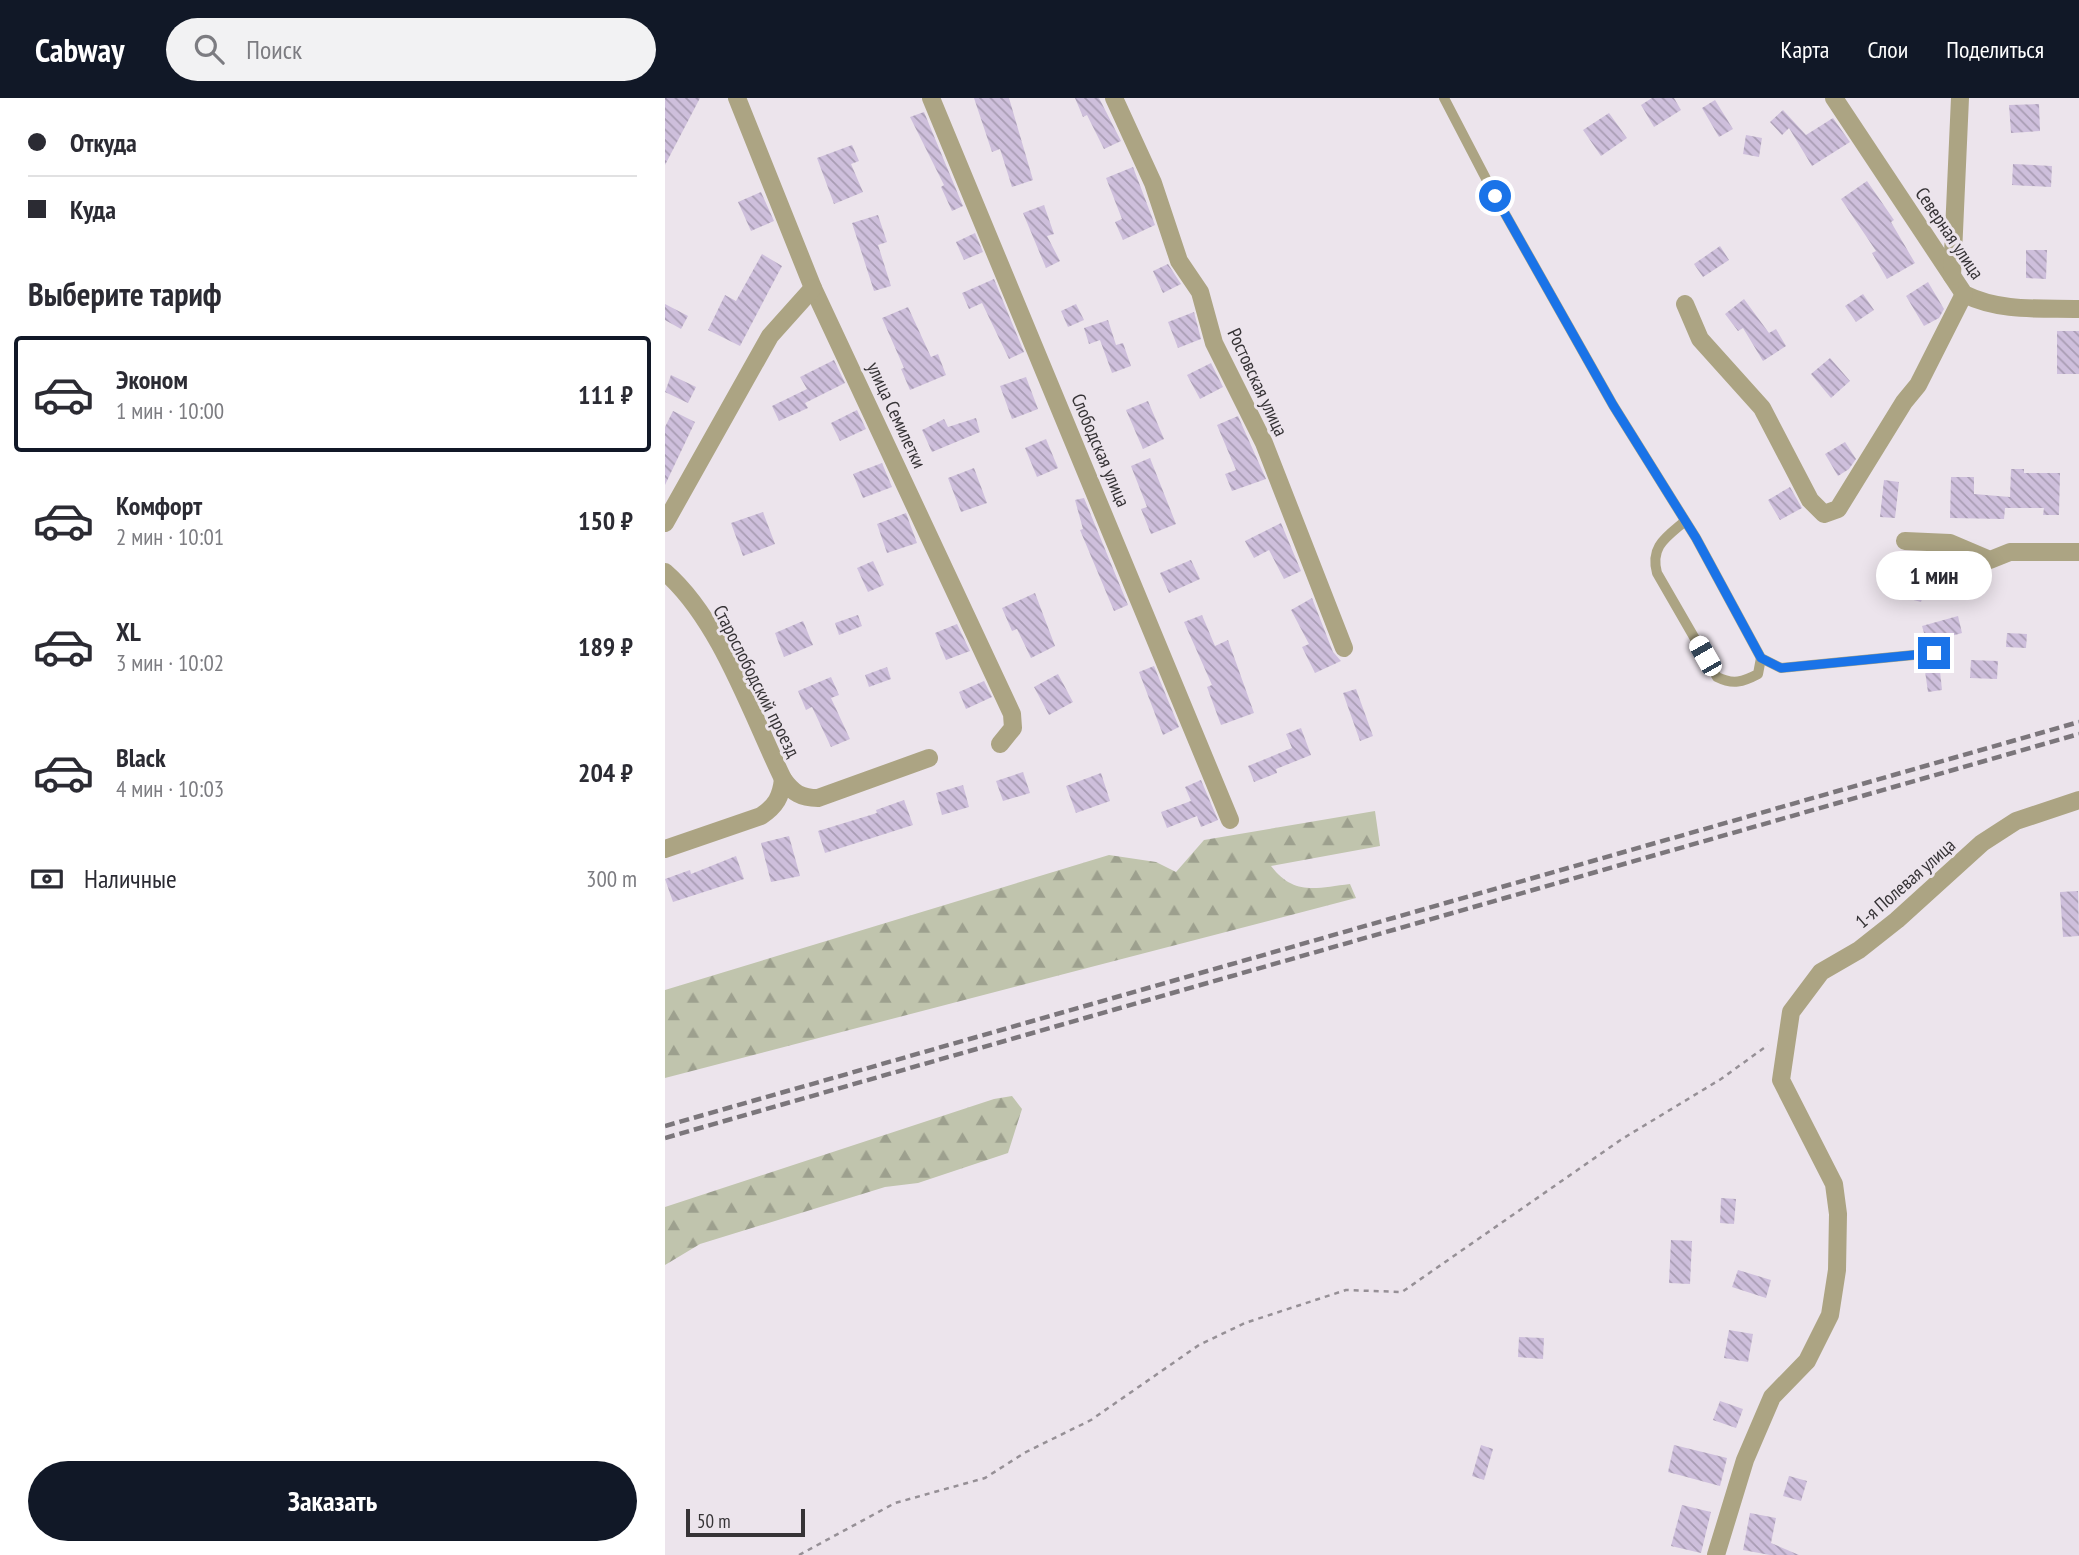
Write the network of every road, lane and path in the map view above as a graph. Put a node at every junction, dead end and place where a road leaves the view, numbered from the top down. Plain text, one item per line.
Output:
1 (737, 98) edge
2 (932, 98) edge
3 (1114, 98) edge
4 (1444, 98) edge
5 (1834, 98) edge
6 (1960, 98) edge
7 (1952, 276) junction
8 (813, 288) junction
9 (1963, 295) junction
10 (1685, 304) dead end
11 (2079, 309) edge
12 (1683, 522) junction
13 (665, 523) edge
14 (1905, 541) dead end
15 (2079, 552) edge
16 (665, 572) edge
17 (1344, 648) dead end
18 (1934, 653) dead end
19 (1761, 658) junction
20 (1000, 744) dead end
21 (929, 758) dead end
22 (783, 779) junction
23 (2079, 800) edge
24 (1230, 820) dead end
25 (665, 849) edge
26 (1788, 1030) junction
27 (799, 1555) edge
28 (1716, 1555) edge

1 - 8 street, улица Семилетки
2 - 24 street, Слободская улица
3 - 17 street, Ростовская улица
4 - 12 lane
5 - 7 street, Северная улица
6 - 7 street
7 - 9 street, Северная улица
8 - 13 street
8 - 20 street, улица Семилетки
9 - 10 street
9 - 11 street, Северная улица
12 - 19 lane
12 - 19 lane
14 - 15 street
16 - 22 street, Старослободский проезд
18 - 19 lane
21 - 22 street
22 - 25 street
23 - 26 street, 1-я Полевая улица
26 - 27 path
26 - 28 street, 1-я Полевая улица

